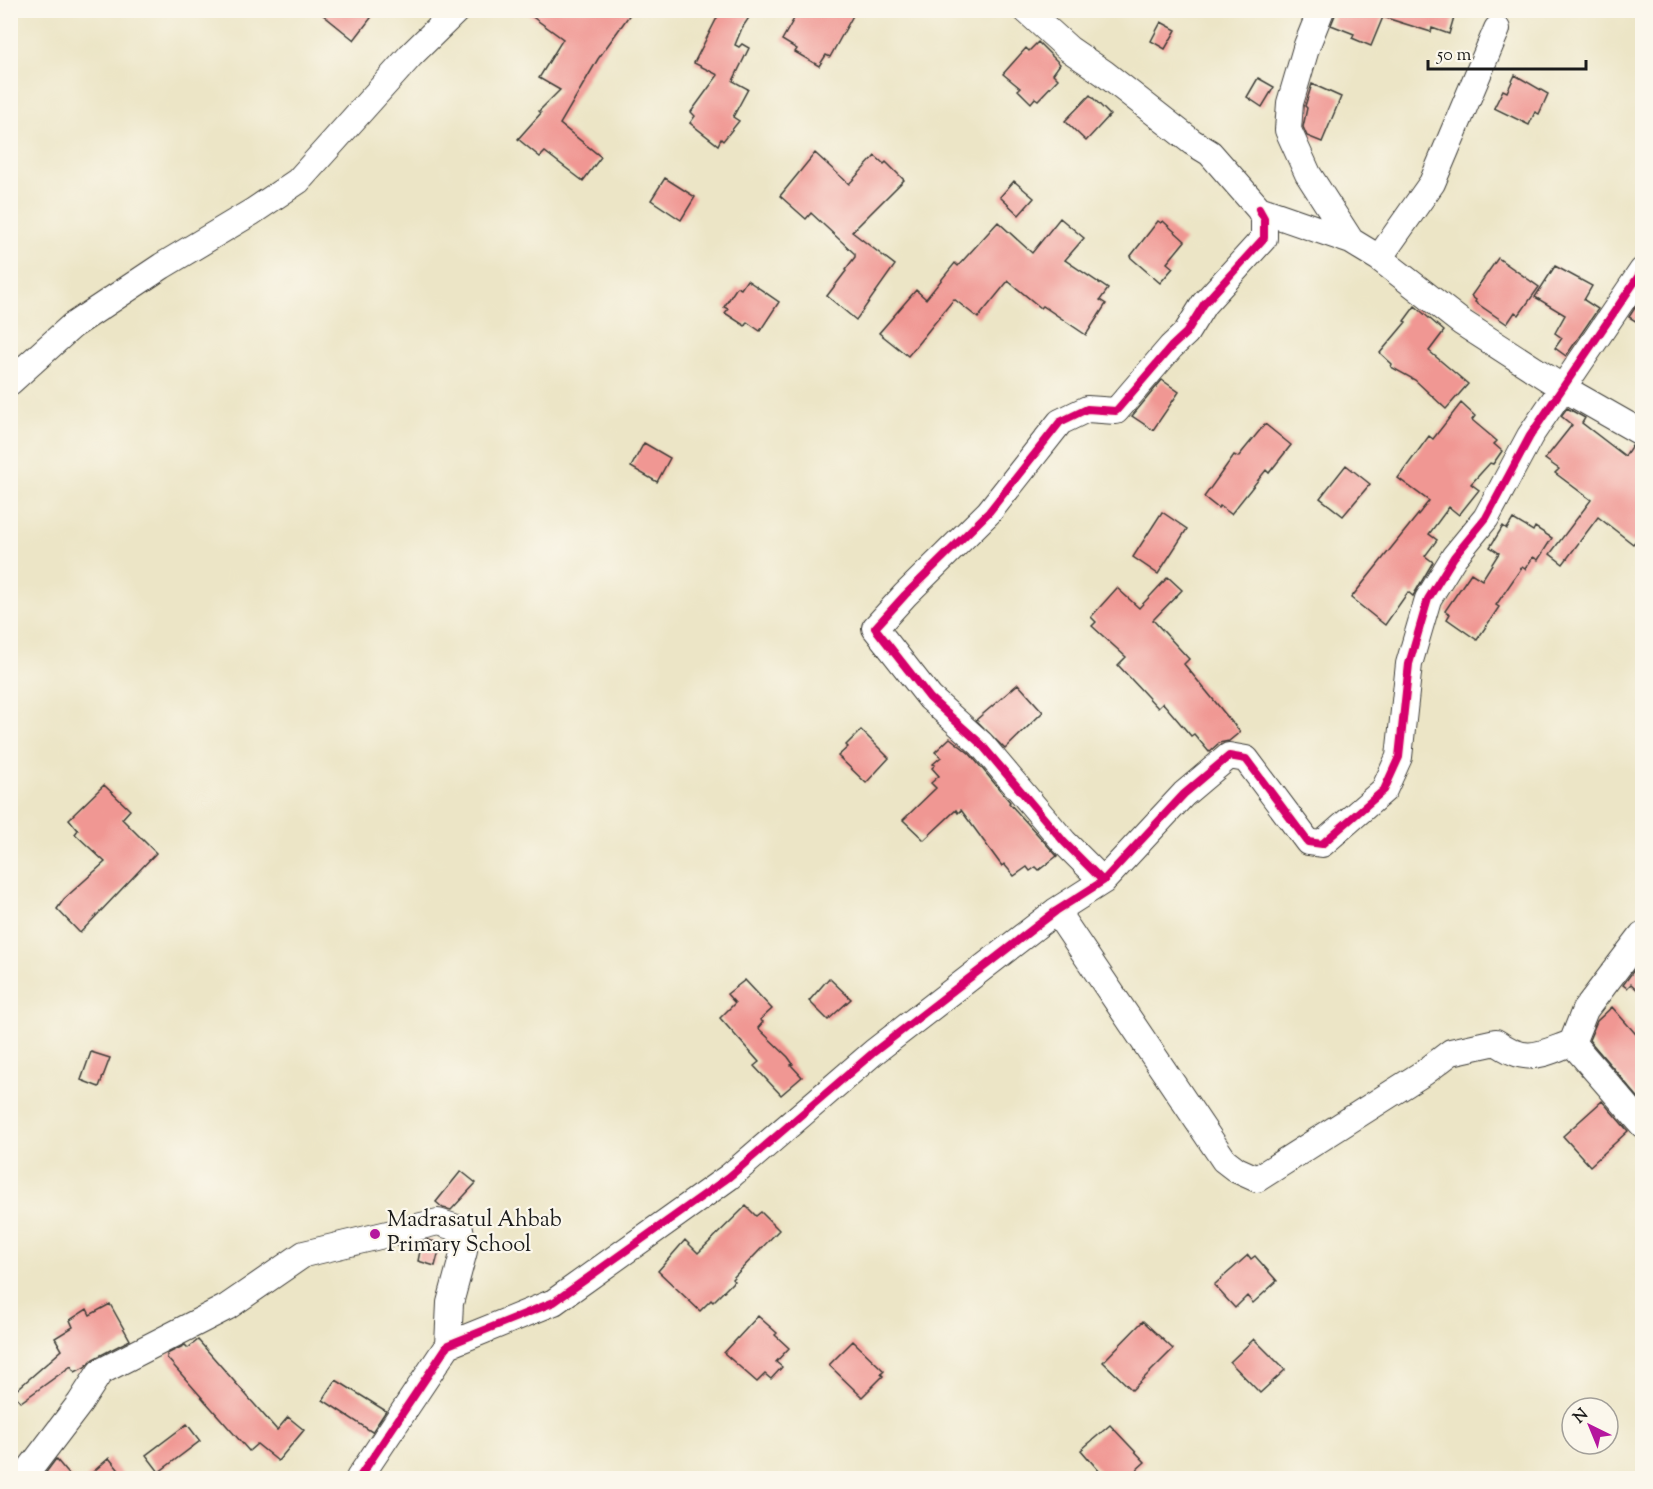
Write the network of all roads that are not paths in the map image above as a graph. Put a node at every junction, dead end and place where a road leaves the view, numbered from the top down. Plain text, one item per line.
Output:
1 (457, 10) edge
2 (1026, 10) edge
3 (1321, 10) edge
4 (1497, 29) dead end
5 (1259, 209) junction
6 (1351, 241) junction
7 (1379, 258) junction
8 (1642, 271) edge
9 (10, 382) edge
10 (1563, 388) junction
11 (1642, 433) edge
12 (1103, 881) junction
13 (1056, 911) junction
14 (1642, 935) edge
15 (1572, 1042) junction
16 (1642, 1124) edge
17 (448, 1345) junction
18 (22, 1479) edge
19 (359, 1479) edge

1 - 9 street
2 - 5 street
3 - 6 street
4 - 7 street
5 - 6 street
5 - 12 street
6 - 7 street
7 - 10 street
8 - 10 street
10 - 11 street
10 - 12 street
12 - 13 street
13 - 15 street
13 - 17 street
14 - 15 street
15 - 16 street
17 - 18 street
17 - 19 street

